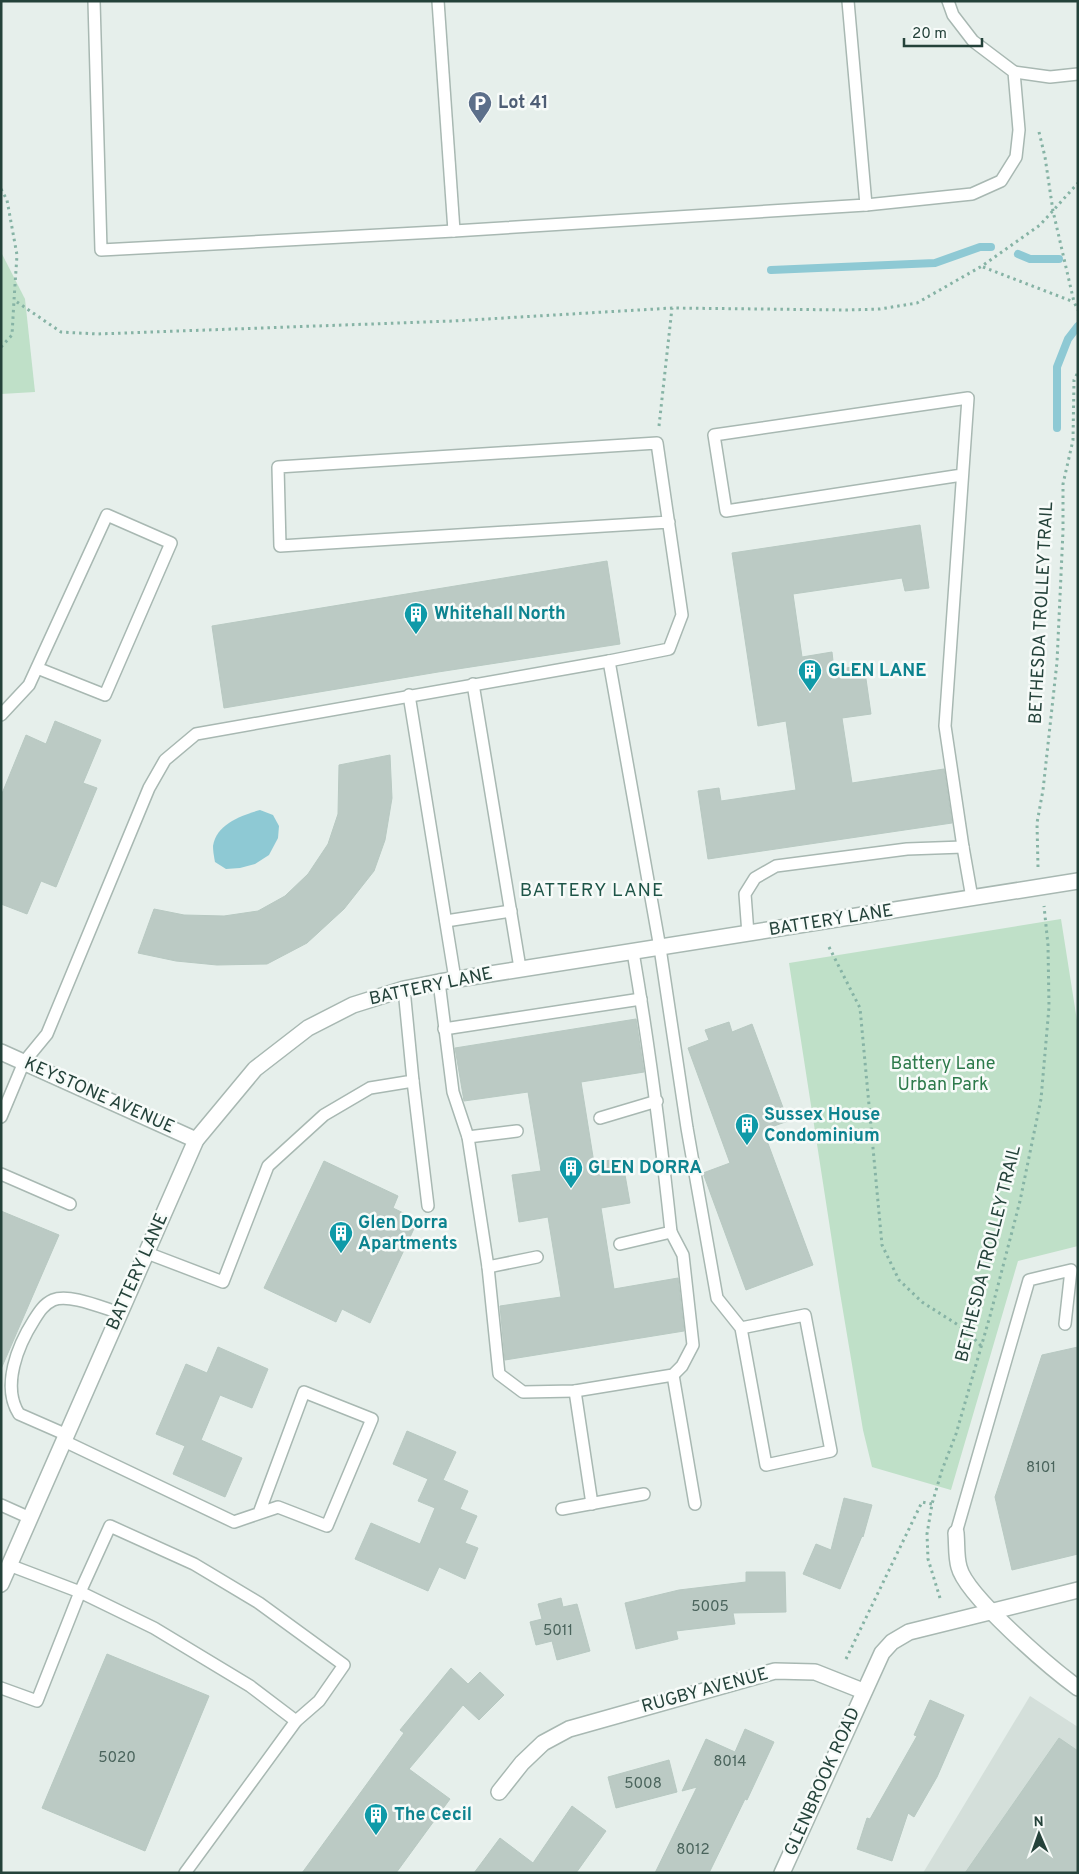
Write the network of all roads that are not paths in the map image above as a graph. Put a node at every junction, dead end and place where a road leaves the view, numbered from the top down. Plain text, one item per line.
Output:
1 (94, 1) edge
2 (438, 1) edge
3 (848, 1) edge
4 (948, 1) edge
5 (1014, 72) junction
6 (1078, 74) edge
7 (866, 205) junction
8 (454, 231) junction
9 (962, 475) junction
10 (669, 522) junction
11 (609, 661) junction
12 (37, 668) junction
13 (473, 684) junction
14 (409, 695) junction
15 (1, 715) edge
16 (963, 848) junction
17 (1078, 881) edge
18 (972, 898) junction
19 (511, 911) junction
20 (446, 921) junction
21 (748, 934) junction
22 (660, 948) junction
23 (634, 952) junction
24 (520, 968) junction
25 (455, 979) junction
26 (439, 982) junction
27 (404, 989) junction
28 (642, 999) junction
29 (444, 1029) junction
30 (1, 1052) edge
31 (24, 1062) junction
32 (413, 1081) junction
33 (657, 1101) junction
34 (1, 1117) edge
35 (600, 1118) dead end
36 (517, 1130) dead end
37 (468, 1136) junction
38 (196, 1140) junction
39 (1, 1174) edge
40 (70, 1204) dead end
41 (428, 1206) dead end
42 (671, 1232) junction
43 (620, 1244) dead end
44 (146, 1253) junction
45 (537, 1257) dead end
46 (488, 1267) junction
47 (120, 1313) junction
48 (1065, 1324) dead end
49 (741, 1328) junction
50 (673, 1375) junction
51 (574, 1391) junction
52 (65, 1438) junction
53 (644, 1494) dead end
54 (592, 1504) junction
55 (695, 1504) dead end
56 (1, 1506) edge
57 (562, 1509) dead end
58 (259, 1513) junction
59 (30, 1518) junction
60 (956, 1533) joint
61 (9, 1565) junction
62 (1, 1584) edge
63 (1078, 1590) edge
64 (80, 1592) junction
65 (993, 1612) junction
66 (1, 1688) edge
67 (1078, 1688) edge
68 (863, 1692) junction
69 (296, 1721) junction
70 (499, 1792) dead end
71 (185, 1873) edge
72 (782, 1873) edge

1 - 8 lane
2 - 8 lane
3 - 7 lane
4 - 5 lane
5 - 6 lane
5 - 7 lane
7 - 8 lane
9 - 9 lane
9 - 16 lane
10 - 10 lane
10 - 11 lane
11 - 13 lane
11 - 22 lane
12 - 12 lane
12 - 15 lane
13 - 14 lane
13 - 19 lane
14 - 20 lane
14 - 31 lane
16 - 18 lane
16 - 21 lane
17 - 18 street, BATTERY LANE
18 - 21 street, BATTERY LANE
19 - 20 lane
19 - 24 lane
20 - 25 lane
21 - 22 street, BATTERY LANE
22 - 23 street, BATTERY LANE
22 - 49 lane
23 - 24 street, BATTERY LANE
23 - 28 lane
24 - 25 street, BATTERY LANE
25 - 26 street, BATTERY LANE
26 - 27 street, BATTERY LANE
26 - 29 lane
27 - 32 lane
27 - 38 street, BATTERY LANE
28 - 29 lane
28 - 33 lane
29 - 37 lane
30 - 31 street, KEYSTONE AVENUE
31 - 34 lane
31 - 38 street, KEYSTONE AVENUE
32 - 41 lane
32 - 44 lane
33 - 35 lane
33 - 42 lane
36 - 37 lane
37 - 46 lane
38 - 44 street, BATTERY LANE
39 - 40 lane
42 - 43 lane
42 - 50 lane
44 - 47 street, BATTERY LANE
45 - 46 lane
46 - 51 lane
47 - 52 street, BATTERY LANE
47 - 52 lane
48 - 60 lane
49 - 49 lane
50 - 51 lane
50 - 55 lane
51 - 54 lane
52 - 58 lane
52 - 59 street, BATTERY LANE
53 - 54 lane
54 - 57 lane
56 - 59 lane
58 - 58 lane
59 - 61 street, BATTERY LANE
60 - 65 street
61 - 62 street, BATTERY LANE
61 - 64 lane
63 - 65 street
64 - 66 lane
64 - 69 lane
64 - 69 lane
65 - 67 street
65 - 68 street
68 - 70 street, RUGBY AVENUE
68 - 72 street, GLENBROOK ROAD
69 - 71 lane

